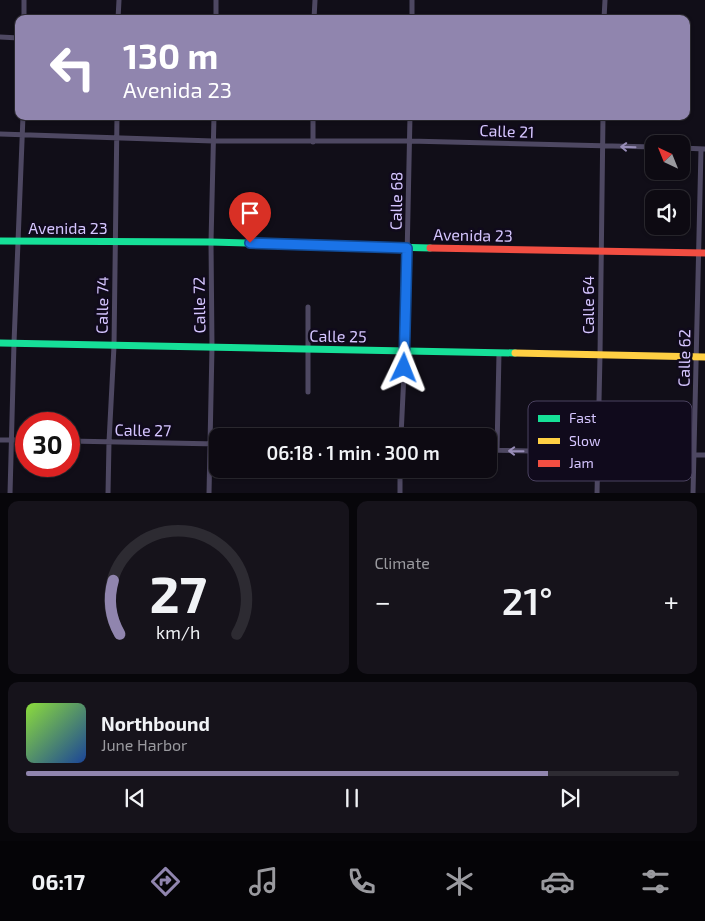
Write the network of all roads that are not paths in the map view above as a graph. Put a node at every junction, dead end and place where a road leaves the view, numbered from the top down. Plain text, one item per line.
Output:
1 (24, 0) edge
2 (119, 0) edge
3 (216, 0) edge
4 (315, 0) edge
5 (412, 0) edge
6 (605, 0) edge
7 (24, 15) edge
8 (118, 15) edge
9 (216, 15) edge
10 (314, 15) edge
11 (412, 15) edge
12 (604, 15) edge
13 (0, 37) edge
14 (15, 38) edge
15 (23, 120) edge
16 (116, 120) edge
17 (214, 120) edge
18 (313, 120) edge
19 (410, 120) edge
20 (603, 120) edge
21 (0, 134) edge
22 (22, 136) junction
23 (116, 139) junction
24 (213, 141) junction
25 (409, 141) junction
26 (313, 142) junction
27 (602, 146) junction
28 (645, 147) edge
29 (690, 148) edge
30 (703, 149) edge
31 (0, 241) edge
32 (18, 241) junction
33 (116, 242) junction
34 (211, 242) junction
35 (407, 248) junction
36 (601, 251) junction
37 (702, 253) edge
38 (308, 307) dead end
39 (0, 343) edge
40 (14, 343) junction
41 (114, 346) junction
42 (212, 347) junction
43 (308, 349) junction
44 (405, 352) junction
45 (499, 353) junction
46 (600, 355) junction
47 (697, 357) junction
48 (705, 357) edge
49 (308, 392) dead end
50 (599, 401) edge
51 (210, 428) edge
52 (401, 428) edge
53 (0, 440) edge
54 (11, 440) junction
55 (15, 440) edge
56 (80, 441) edge
57 (110, 442) junction
58 (209, 444) edge
59 (497, 450) joint
60 (528, 451) edge
61 (694, 454) junction
62 (705, 455) edge
63 (209, 469) edge
64 (400, 478) edge
65 (10, 493) edge
66 (108, 493) edge
67 (208, 493) edge
68 (400, 493) edge
69 (693, 493) edge

1 - 7 street
2 - 8 street
3 - 9 street
4 - 10 street
5 - 11 street
6 - 12 street
13 - 14 street
15 - 22 street
16 - 23 street, Calle 74
17 - 24 street, Calle 72
18 - 26 street
19 - 25 street, Calle 68
20 - 27 street, Calle 64
21 - 22 street, Calle 21
22 - 23 street, Calle 21
22 - 32 street
23 - 24 street, Calle 21
23 - 33 street, Calle 74
24 - 26 street, Calle 21
24 - 34 street, Calle 72
25 - 26 street, Calle 21
25 - 27 street, Calle 21
25 - 35 street, Calle 68
28 -> 27 street, Calle 21
27 - 36 street, Calle 64
29 - 30 street
30 - 37 street, Calle 62
31 - 32 street, Avenida 23
32 - 33 street, Avenida 23
32 - 40 street
33 - 34 street, Avenida 23
33 - 41 street, Calle 74
34 - 35 street, Avenida 23
34 - 42 street, Calle 72
35 - 36 street, Avenida 23
35 - 44 street, Calle 68
36 - 37 street, Avenida 23
36 - 46 street, Calle 64
37 - 47 street, Calle 62
38 - 43 street
39 - 40 street, Calle 25
40 - 41 street, Calle 25
40 - 54 street
41 - 42 street, Calle 25
41 - 57 street, Calle 74
42 - 43 street, Calle 25
42 - 51 street, Calle 72
43 - 44 street, Calle 25
43 - 49 street
44 - 45 street, Calle 25
44 - 52 street, Calle 68
45 - 46 street, Calle 25
45 - 59 street
46 - 47 street, Calle 25
46 - 50 street, Calle 64
47 - 48 street, Calle 25
47 - 61 street, Calle 62
53 - 54 street
54 - 55 street
54 - 65 street
56 - 57 street, Calle 27
57 - 58 street, Calle 27
57 - 66 street, Calle 74
60 -> 59 street
61 - 62 street
61 - 69 street, Calle 62
63 - 67 street, Calle 72
64 - 68 street

